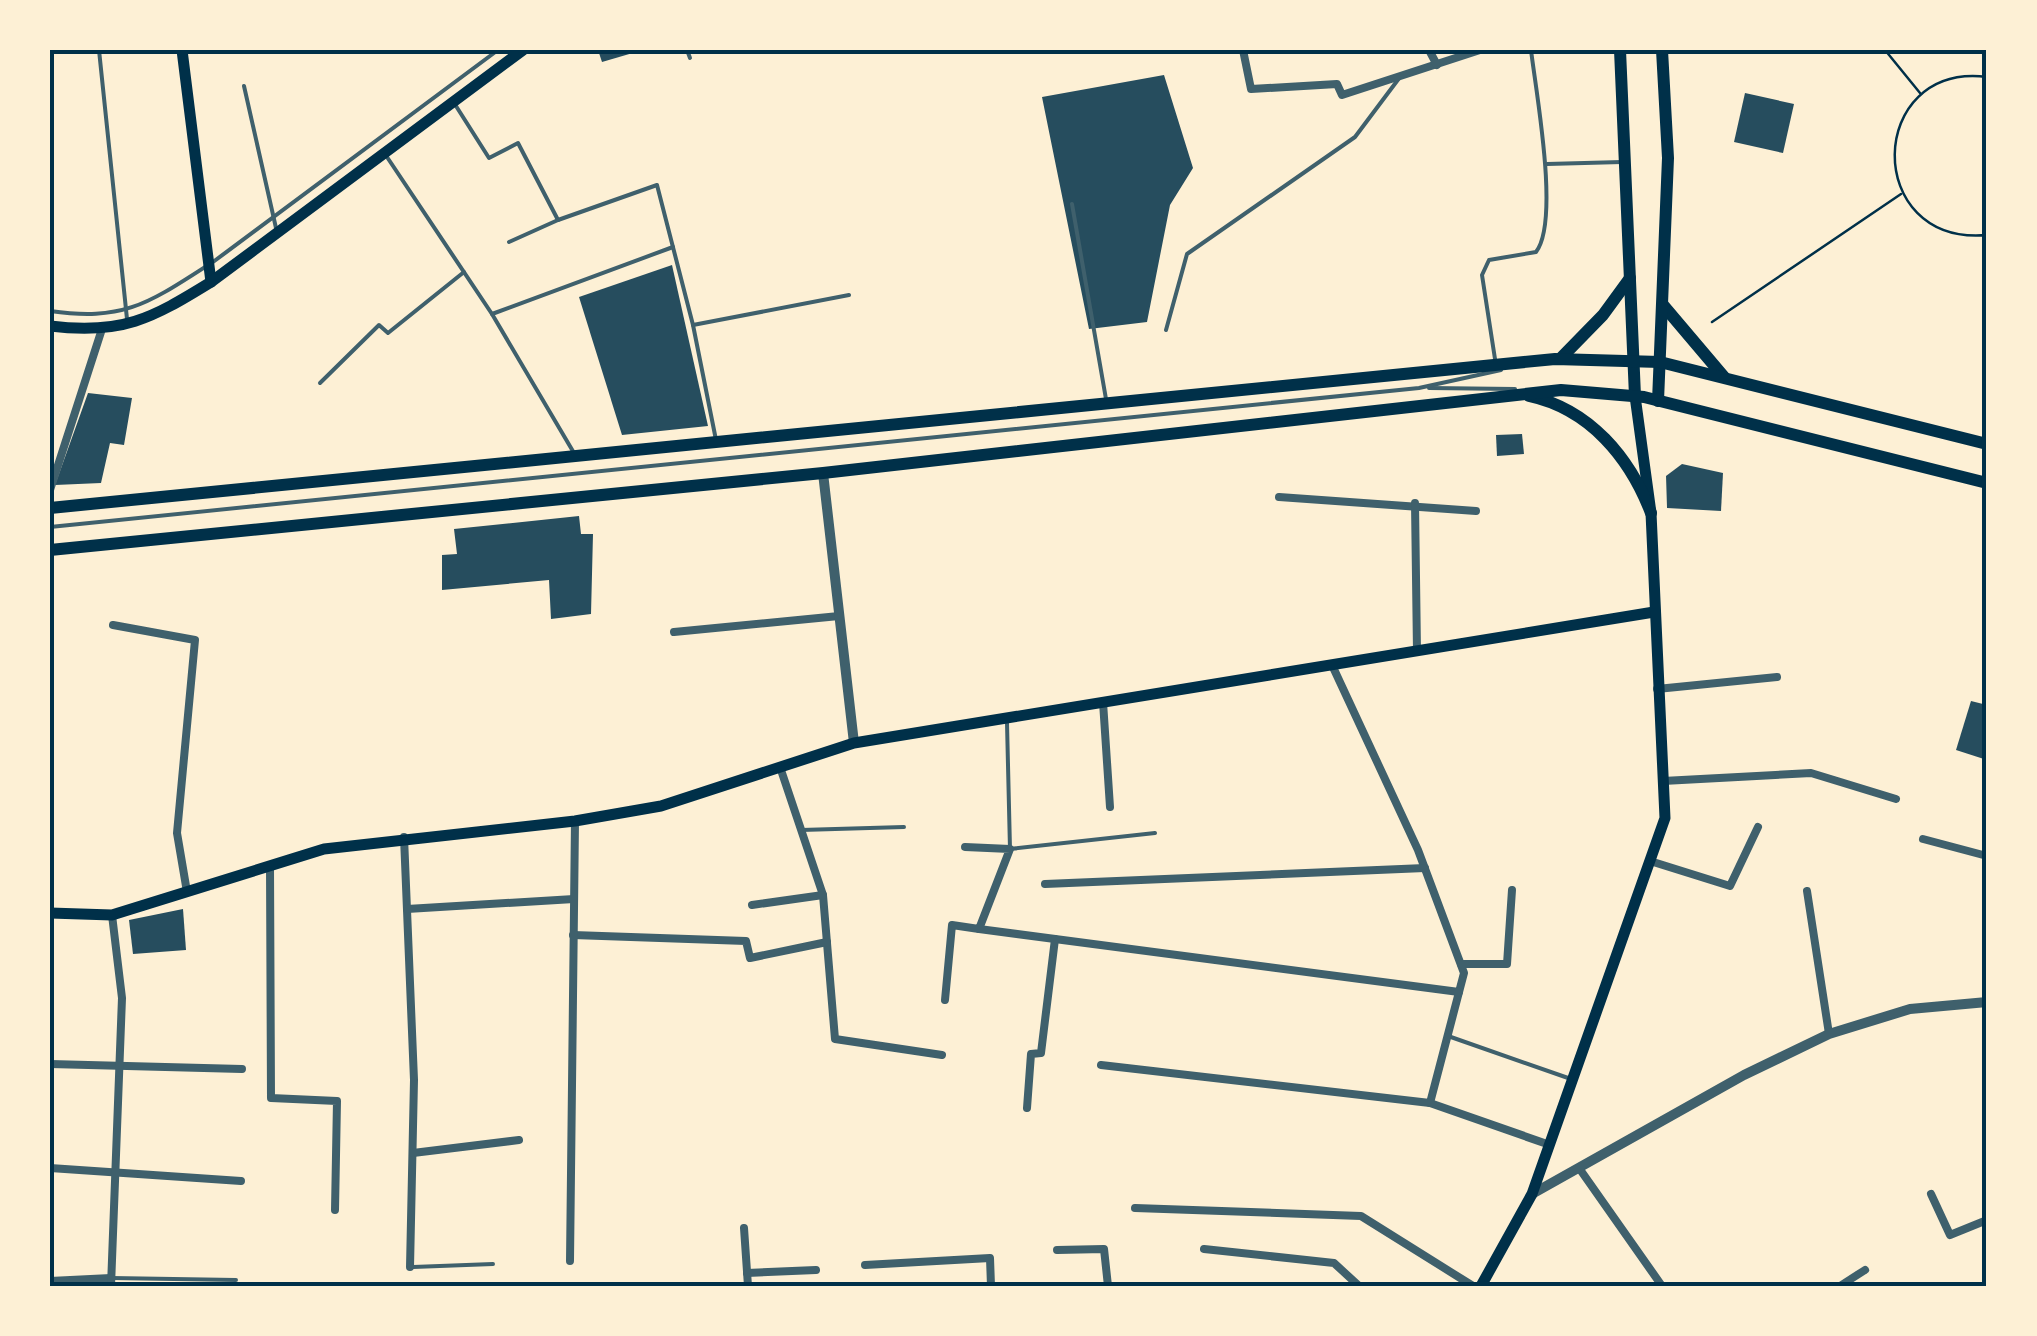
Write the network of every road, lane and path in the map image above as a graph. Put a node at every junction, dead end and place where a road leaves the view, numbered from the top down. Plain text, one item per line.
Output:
1 (99, 50) edge
2 (182, 50) edge
3 (524, 50) edge
4 (687, 50) edge
5 (1244, 50) edge
6 (1429, 50) edge
7 (1480, 50) edge
8 (1531, 50) edge
9 (1620, 50) edge
10 (1662, 50) edge
11 (1884, 50) edge
12 (494, 51) edge
13 (690, 58) dead end
14 (1437, 66) junction
15 (499, 67) junction
16 (1987, 76) edge
17 (1400, 77) junction
18 (244, 86) dead end
19 (1921, 94) junction
20 (453, 101) junction
21 (384, 152) junction
22 (1627, 162) junction
23 (1545, 164) junction
24 (1902, 194) junction
25 (1072, 204) dead end
26 (273, 217) junction
27 (558, 220) junction
28 (277, 233) junction
29 (1987, 235) edge
30 (509, 242) dead end
31 (673, 248) junction
32 (209, 264) junction
33 (464, 272) junction
34 (1630, 278) junction
35 (212, 282) junction
36 (849, 295) dead end
37 (1662, 304) junction
38 (50, 312) edge
39 (492, 314) junction
40 (126, 316) junction
41 (1712, 322) dead end
42 (693, 325) junction
43 (50, 326) edge
44 (1166, 330) dead end
45 (102, 332) junction
46 (1558, 359) junction
47 (1632, 360) junction
48 (1660, 362) junction
49 (1496, 364) junction
50 (1726, 378) junction
51 (320, 383) dead end
52 (1419, 388) junction
53 (1561, 390) junction
54 (1522, 394) junction
55 (1635, 396) junction
56 (1658, 401) junction
57 (1107, 403) junction
58 (716, 442) junction
59 (1987, 444) edge
60 (576, 456) junction
61 (822, 473) junction
62 (1987, 484) edge
63 (50, 490) edge
64 (1279, 497) dead end
65 (1415, 504) junction
66 (50, 508) edge
67 (1476, 511) dead end
68 (1650, 513) junction
69 (50, 527) edge
70 (50, 550) edge
71 (1654, 612) junction
72 (839, 616) junction
73 (113, 625) dead end
74 (674, 632) dead end
75 (1417, 651) junction
76 (1332, 665) junction
77 (1777, 677) dead end
78 (1657, 689) junction
79 (1103, 702) junction
80 (1007, 718) junction
81 (854, 743) junction
82 (780, 767) junction
83 (1663, 781) junction
84 (1896, 799) dead end
85 (1110, 807) dead end
86 (574, 821) junction
87 (904, 827) dead end
88 (1758, 828) dead end
89 (801, 830) junction
90 (1155, 833) dead end
91 (404, 838) junction
92 (1923, 838) dead end
93 (965, 848) dead end
94 (1010, 849) junction
95 (1987, 856) edge
96 (1650, 861) junction
97 (270, 866) junction
98 (1425, 868) junction
99 (1045, 884) dead end
100 (1512, 890) dead end
101 (1807, 891) dead end
102 (188, 892) junction
103 (824, 895) junction
104 (574, 898) junction
105 (752, 905) dead end
106 (407, 909) junction
107 (50, 913) edge
108 (112, 915) junction
109 (979, 929) junction
110 (573, 935) junction
111 (1055, 939) junction
112 (827, 942) junction
113 (1461, 964) junction
114 (1459, 992) junction
115 (945, 1000) dead end
116 (1987, 1002) edge
117 (1828, 1034) junction
118 (1448, 1036) junction
119 (942, 1055) dead end
120 (50, 1064) edge
121 (1102, 1064) dead end
122 (118, 1068) junction
123 (242, 1069) dead end
124 (1573, 1079) junction
125 (1430, 1103) junction
126 (1027, 1108) dead end
127 (518, 1140) dead end
128 (1550, 1144) junction
129 (413, 1153) junction
130 (50, 1168) edge
131 (1580, 1168) junction
132 (114, 1172) junction
133 (241, 1181) dead end
134 (1532, 1194) junction
135 (1930, 1194) dead end
136 (1134, 1208) dead end
137 (335, 1210) dead end
138 (1987, 1220) edge
139 (744, 1228) dead end
140 (1204, 1249) dead end
141 (1057, 1250) dead end
142 (570, 1261) dead end
143 (494, 1264) dead end
144 (865, 1265) dead end
145 (410, 1268) joint
146 (816, 1270) dead end
147 (1865, 1270) dead end
148 (747, 1273) junction
149 (236, 1280) dead end
150 (50, 1282) edge
151 (111, 1282) edge
152 (748, 1286) edge
153 (991, 1286) edge
154 (1108, 1286) edge
155 (1360, 1286) edge
156 (1473, 1286) edge
157 (1482, 1286) edge
158 (1662, 1286) edge
159 (1840, 1286) edge

1 - 40 lane
2 - 32 main road
3 - 15 main road
4 - 13 lane
5 - 17 street
6 - 14 street
7 - 14 street
8 - 23 lane
9 - 22 main road
10 - 37 main road
11 - 19 path
12 - 15 lane
12 - 26 lane
14 - 17 street
15 - 20 main road
16 - 19 path
17 - 44 lane
18 - 26 lane
19 - 24 path
20 - 21 main road
20 - 27 lane
21 - 28 main road
21 - 33 lane
22 - 23 lane
22 - 34 main road
23 - 49 lane
24 - 29 path
24 - 41 path
25 - 57 lane
26 - 28 lane
26 - 32 lane
27 - 30 lane
27 - 31 lane
28 - 35 main road
31 - 39 lane
31 - 42 lane
32 - 35 main road
32 - 40 lane
33 - 39 lane
33 - 51 lane
34 - 46 main road
34 - 47 main road
35 - 40 main road
36 - 42 lane
37 - 48 main road
37 - 50 main road
38 - 40 lane
39 - 60 lane
40 - 45 main road
42 - 58 lane
43 - 45 main road
45 - 63 street
46 - 47 main road
46 - 49 main road
46 - 52 lane
47 - 48 main road
47 - 55 main road
48 - 50 main road
48 - 56 main road
49 - 57 main road
50 - 59 main road
52 - 53 lane
52 - 69 lane
53 - 54 main road
53 - 55 main road
54 - 61 main road
54 - 68 main road
55 - 56 main road
55 - 68 main road
56 - 62 main road
57 - 58 main road
58 - 60 main road
60 - 66 main road
61 - 70 main road
61 - 72 street
64 - 65 street
65 - 67 street
65 - 75 street
68 - 71 main road
71 - 75 main road
71 - 78 main road
72 - 74 street
72 - 81 street
73 - 102 street
75 - 76 main road
76 - 79 main road
76 - 98 street
77 - 78 street
78 - 83 main road
79 - 80 main road
79 - 85 street
80 - 81 main road
80 - 94 lane
81 - 82 main road
82 - 86 main road
82 - 89 street
83 - 84 street
83 - 96 main road
86 - 91 main road
86 - 104 street
87 - 89 lane
88 - 96 street
89 - 103 street
90 - 94 lane
91 - 97 main road
91 - 106 street
92 - 95 street
93 - 94 street
94 - 109 street
96 - 124 main road
97 - 102 main road
97 - 137 street
98 - 99 street
98 - 113 street
100 - 113 street
101 - 117 street
102 - 108 main road
103 - 105 street
103 - 112 street
104 - 106 street
104 - 110 street
106 - 129 street
107 - 108 main road
108 - 122 street
109 - 111 street
109 - 115 street
110 - 112 street
110 - 142 street
111 - 114 street
111 - 126 street
112 - 119 street
113 - 114 street
114 - 118 street
116 - 117 street
117 - 131 street
118 - 124 lane
118 - 125 street
120 - 122 street
121 - 125 street
122 - 123 street
122 - 132 street
124 - 128 main road
125 - 128 street
127 - 129 street
128 - 134 main road
129 - 145 street
130 - 132 street
131 - 134 street
131 - 158 street
132 - 133 street
132 - 151 street
134 - 157 main road
135 - 138 street
136 - 156 street
139 - 148 street
140 - 155 street
141 - 154 street
143 - 145 lane
144 - 153 street
146 - 148 street
147 - 159 street
148 - 152 street
149 - 151 lane
150 - 151 street

